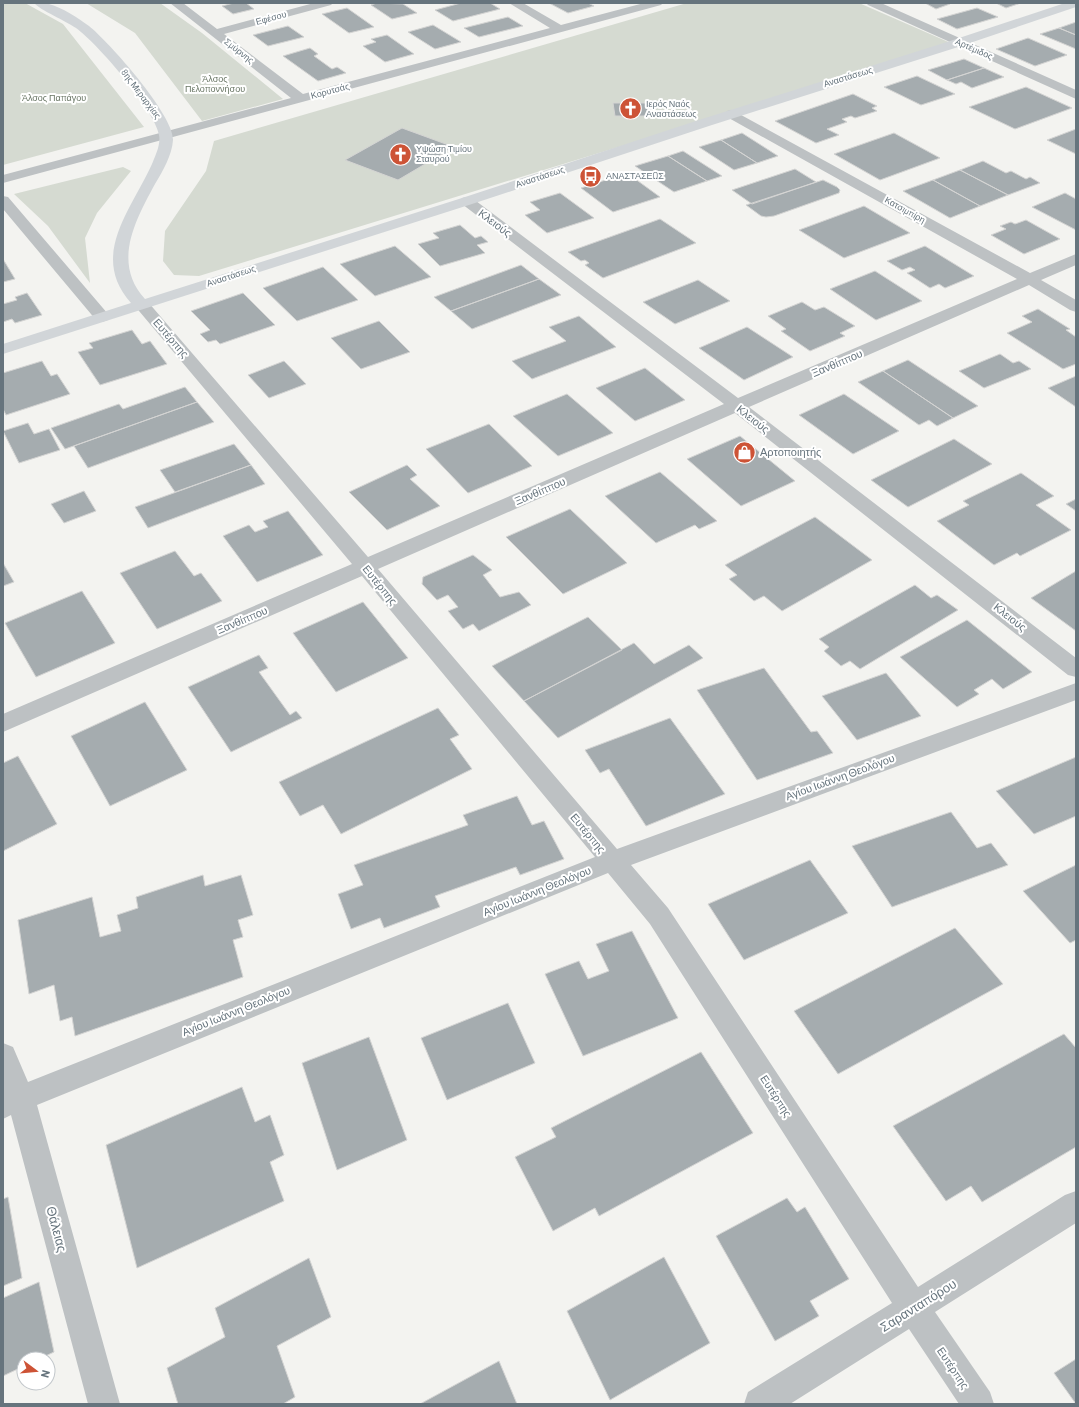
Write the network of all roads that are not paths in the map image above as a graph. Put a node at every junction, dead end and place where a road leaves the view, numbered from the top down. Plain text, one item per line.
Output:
1 (40, 3) edge
2 (176, 3) edge
3 (327, 3) edge
4 (515, 3) edge
5 (657, 3) edge
6 (872, 3) edge
7 (1076, 3) edge
8 (559, 29) junction
9 (216, 33) junction
10 (959, 42) junction
11 (1076, 95) edge
12 (301, 99) junction
13 (732, 114) junction
14 (166, 135) junction
15 (3, 179) edge
16 (3, 200) edge
17 (467, 201) junction
18 (1076, 259) edge
19 (1029, 279) junction
20 (142, 305) junction
21 (1076, 307) edge
22 (102, 317) junction
23 (3, 349) edge
24 (737, 406) junction
25 (366, 567) junction
26 (1076, 669) edge
27 (1076, 691) edge
28 (3, 723) edge
29 (612, 861) junction
30 (3, 1056) edge
31 (12, 1101) edge
32 (1076, 1206) edge
33 (913, 1308) junction
34 (104, 1404) edge
35 (760, 1404) edge
36 (978, 1404) edge

1 - 14 street, 8ης Μεραρχίας
2 - 9 street, Σμύρνης
3 - 9 street, Εφέσου
4 - 8 street
5 - 8 street, Κορυτσάς
6 - 10 street, Αρτέμιδος
7 - 10 street, Αναστάσεως
8 - 12 street, Κορυτσάς
9 - 12 street, Σμύρνης
10 - 11 street, Αρτέμιδος
10 - 13 street, Αναστάσεως
12 - 14 street, Κορυτσάς
13 - 17 street, Αναστάσεως
13 - 19 street, Κατσιμπίρη
14 - 15 street, Κορυτσάς
14 - 20 street
16 - 22 street
17 - 20 street, Αναστάσεως
17 - 24 street, Κλειούς
18 - 19 street, Ξανθίππου
19 - 21 street, Κατσιμπίρη
19 - 24 street, Ξανθίππου
20 - 22 street, Αναστάσεως
20 - 25 street, Ευτέρπης
22 - 23 street, Αναστάσεως
24 - 25 street, Ξανθίππου
24 - 26 street, Κλειούς
25 - 28 street, Ξανθίππου
25 - 29 street, Ευτέρπης
27 - 29 street, Αγίου Ιωάννη Θεολόγου
29 - 31 street, Αγίου Ιωάννη Θεολόγου
29 - 33 street, Ευτέρπης
30 - 31 street, Θάλειας
31 - 34 street, Θάλειας
32 - 33 street, Σαρανταπόρου
33 - 35 street, Σαρανταπόρου
33 - 36 street, Ευτέρπης

